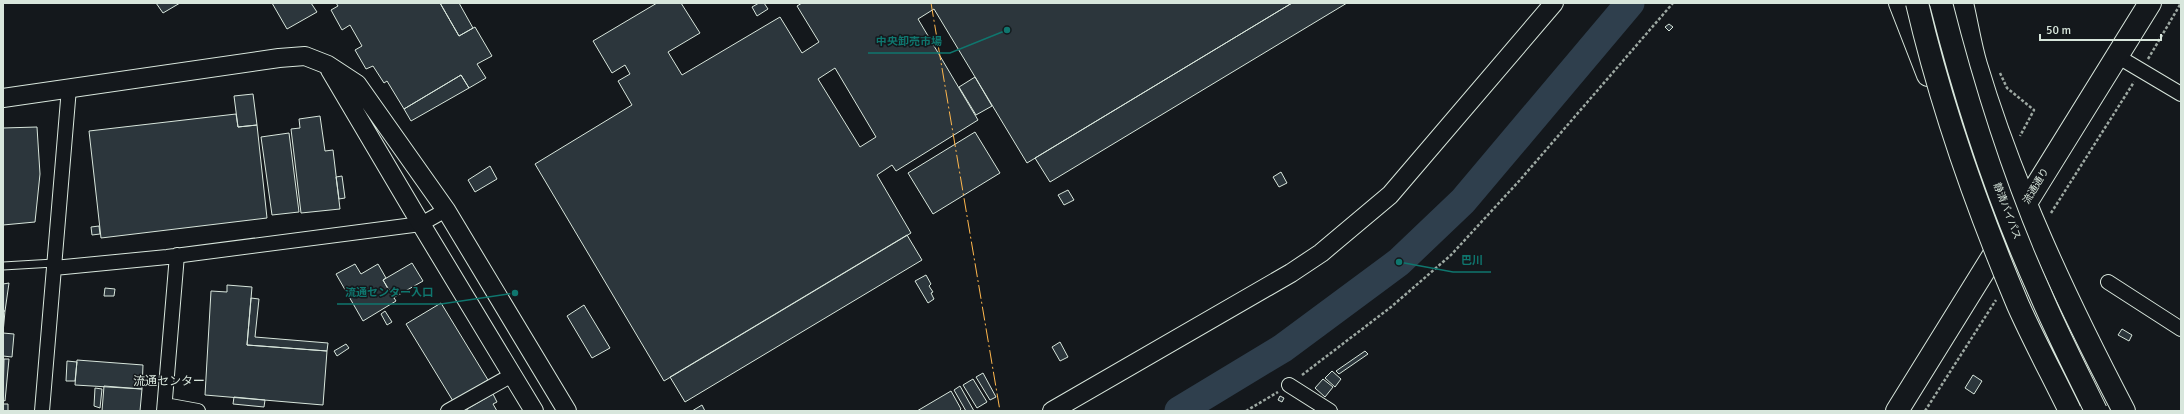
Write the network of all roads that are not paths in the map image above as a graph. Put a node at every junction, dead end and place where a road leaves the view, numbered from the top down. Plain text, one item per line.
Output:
1 (1554, 3) edge
2 (1900, 3) edge
3 (1917, 3) edge
4 (1941, 3) edge
5 (1962, 3) edge
6 (2150, 3) edge
7 (2117, 56) junction
8 (328, 65) junction
9 (69, 88) junction
10 (2181, 94) edge
11 (3, 98) edge
12 (2026, 204) junction
13 (446, 210) junction
14 (421, 224) junction
15 (177, 255) junction
16 (1992, 257) junction
17 (54, 265) junction
18 (3, 266) edge
19 (2108, 282) dead end
20 (2181, 329) edge
21 (512, 375) junction
22 (1289, 385) road end
23 (164, 408) edge
24 (42, 411) edge
25 (198, 411) edge
26 (448, 411) edge
27 (534, 411) edge
28 (567, 411) edge
29 (1052, 411) edge
30 (1330, 411) edge
31 (1897, 411) edge
32 (2065, 411) edge
33 (2070, 411) edge
34 (2096, 411) edge
35 (2124, 411) edge

1 - 29 street
2 - 16 main road
3 - 33 main road, bridge
4 - 34 main road, 静清バイパス, bridge
5 - 12 main road
6 - 7 main road, 流通通り
7 - 10 street
7 - 12 main road, 流通通り
8 - 9 street
8 - 13 street
8 - 14 street
9 - 11 street
9 - 17 street
12 - 16 main road, 流通通り
12 - 35 main road
13 - 14 street
13 - 28 street
14 - 15 street
14 - 21 street
15 - 17 street
15 - 23 street
16 - 31 main road, 流通通り
16 - 32 main road
17 - 18 lane
17 - 24 street
19 - 20 street
21 - 26 street
21 - 27 street
22 - 30 street
23 - 25 street

